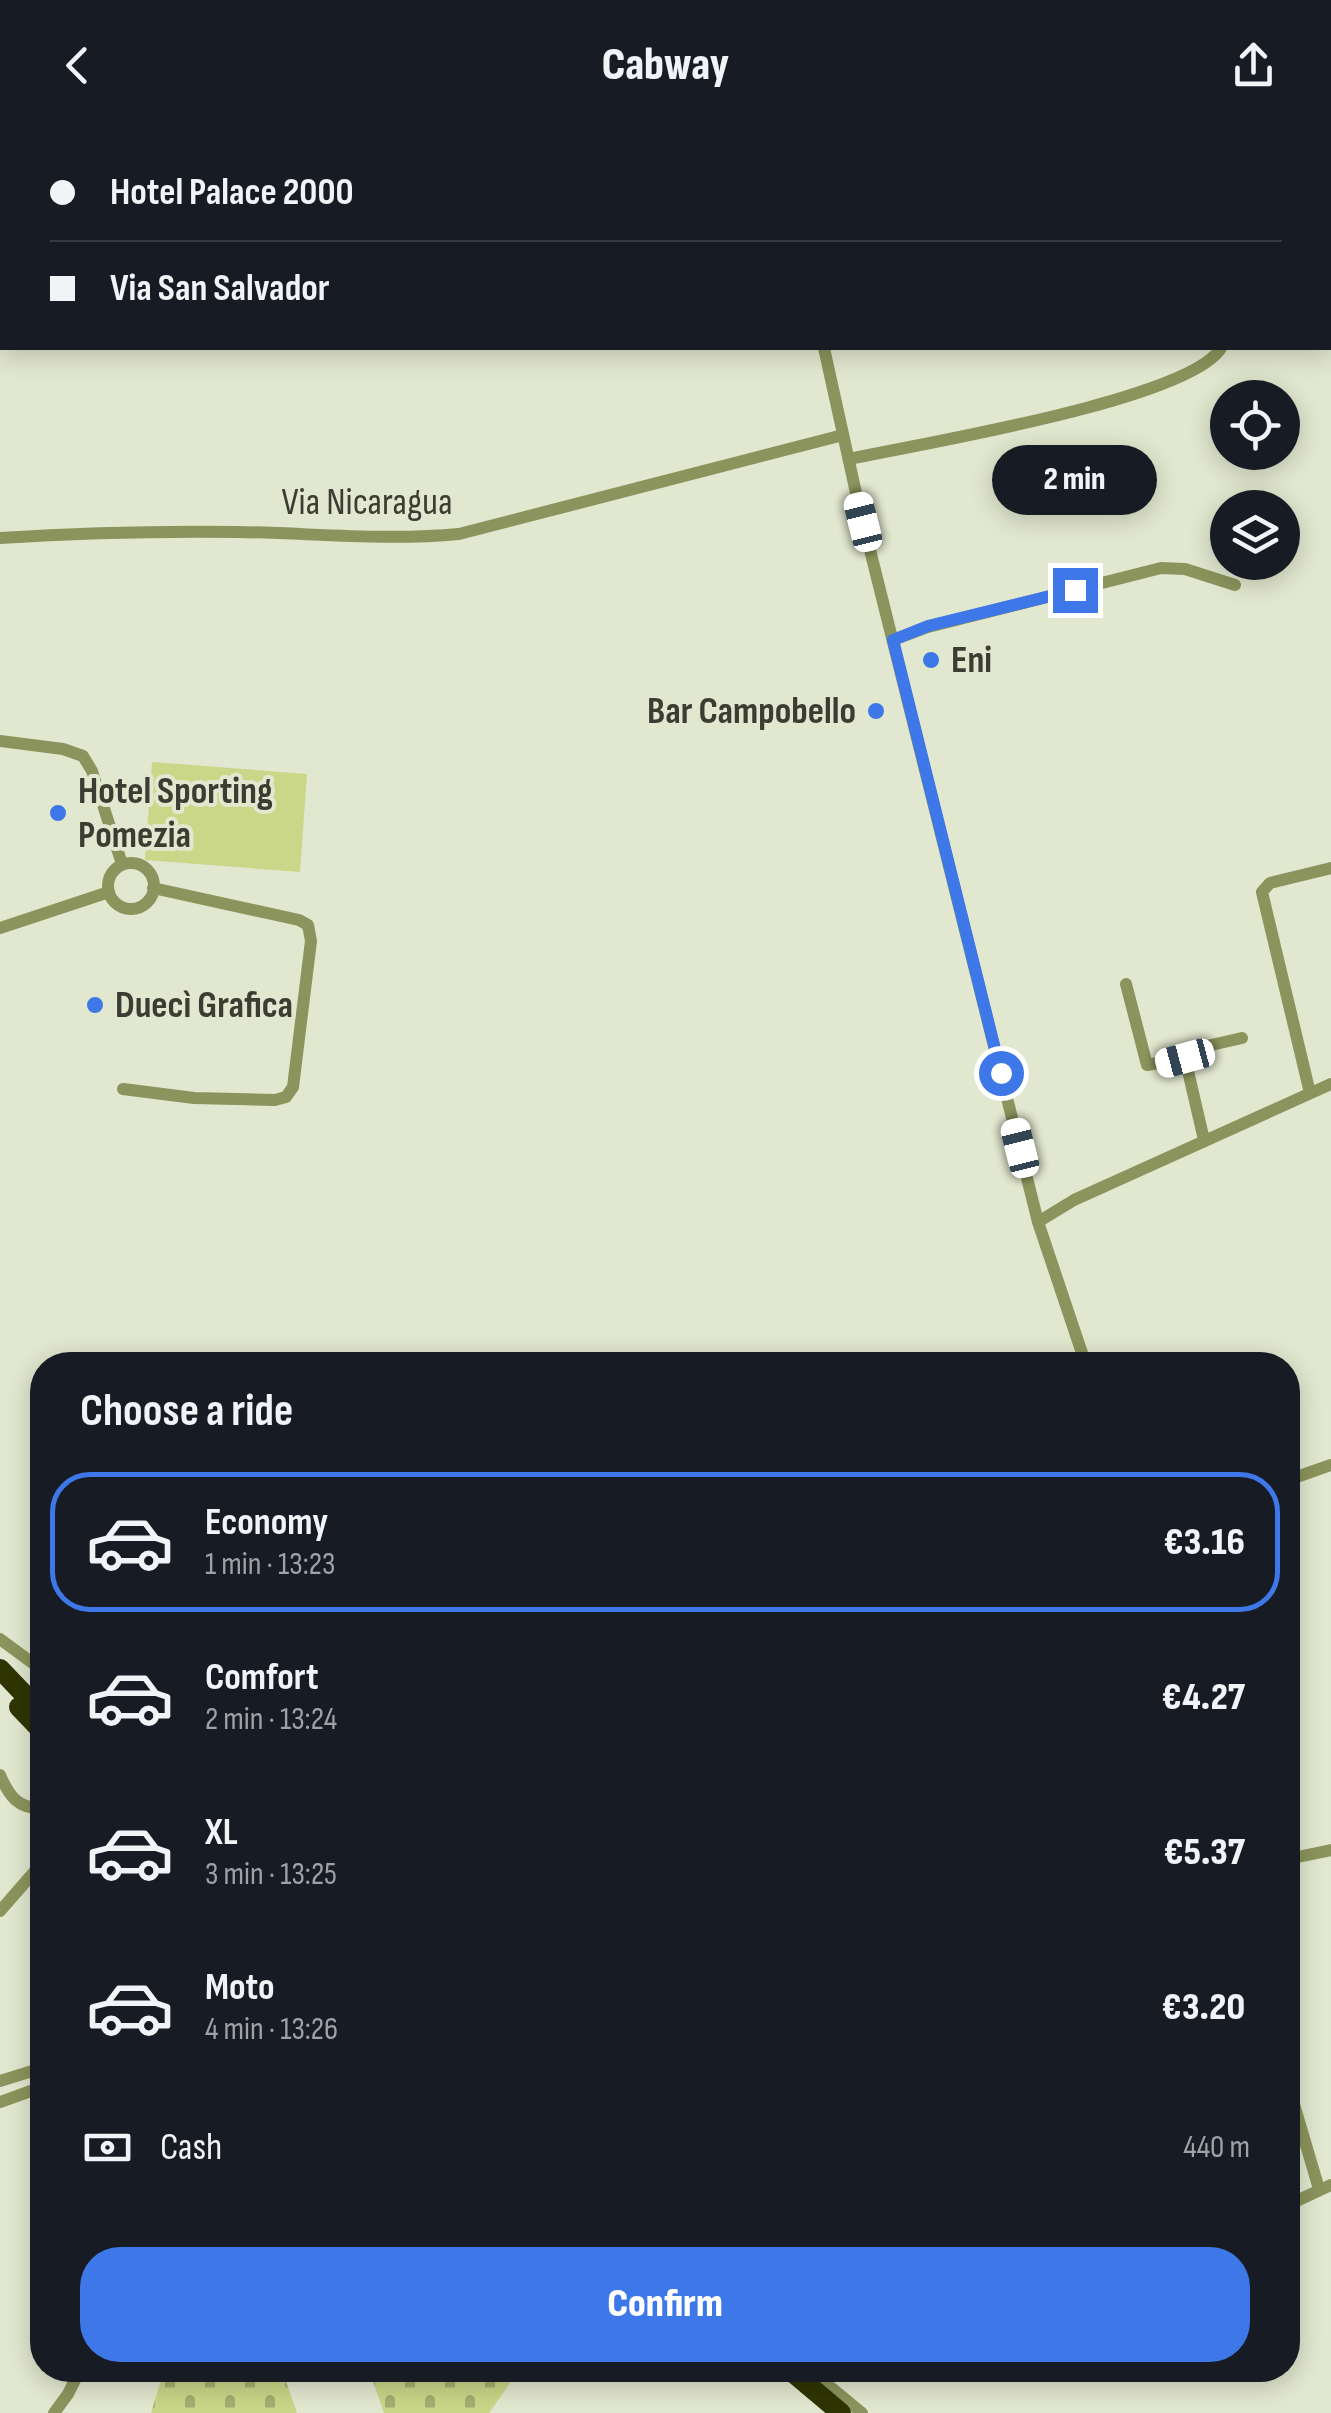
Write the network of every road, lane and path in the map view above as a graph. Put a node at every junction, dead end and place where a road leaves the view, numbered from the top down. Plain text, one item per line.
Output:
1 (824, 350) edge
2 (1220, 350) edge
3 (844, 435) junction
4 (848, 459) junction
5 (0, 538) edge
6 (1235, 585) dead end
7 (893, 640) junction
8 (0, 741) edge
9 (122, 864) junction
10 (1331, 868) edge
11 (153, 888) junction
12 (109, 892) junction
13 (0, 928) edge
14 (1126, 984) dead end
15 (1242, 1038) dead end
16 (1185, 1058) junction
17 (1331, 1084) edge
18 (123, 1089) dead end
19 (1310, 1093) junction
20 (1204, 1140) junction
21 (1038, 1222) junction
22 (1082, 1352) edge
23 (1331, 1465) edge
24 (1300, 1476) edge
25 (0, 1639) edge
26 (30, 1661) edge
27 (0, 1669) edge
28 (0, 1688) edge
29 (30, 1700) edge
30 (30, 1719) edge
31 (0, 1775) edge
32 (30, 1808) edge
33 (1331, 1850) edge
34 (1300, 1856) edge
35 (30, 1877) edge
36 (0, 1911) edge
37 (30, 2072) edge
38 (0, 2082) edge
39 (30, 2091) edge
40 (0, 2102) edge
41 (1300, 2117) edge
42 (1325, 2187) edge
43 (1300, 2199) edge
44 (74, 2382) edge
45 (785, 2382) edge
46 (805, 2382) edge
47 (825, 2382) edge
48 (817, 2410) edge
49 (54, 2413) edge
50 (842, 2413) edge
51 (862, 2413) edge

1 - 3 street
2 - 4 street
3 - 4 street
3 - 5 street, Via Nicaragua
4 - 7 street
6 - 7 street
7 - 21 street
8 - 9 street
9 - 11 street
9 - 12 street
10 - 19 street
11 - 12 street
11 - 18 street
12 - 13 street
14 - 16 street
15 - 16 street
16 - 20 street
17 - 19 street
19 - 20 street
20 - 21 street
21 - 22 street
23 - 24 street
25 - 26 street
27 - 29 highway
28 - 30 highway
31 - 32 street
33 - 34 street
35 - 36 street
37 - 38 street
39 - 40 street
41 - 42 street
42 - 43 street
44 - 49 street
45 - 48 highway
46 - 50 highway
47 - 51 street

